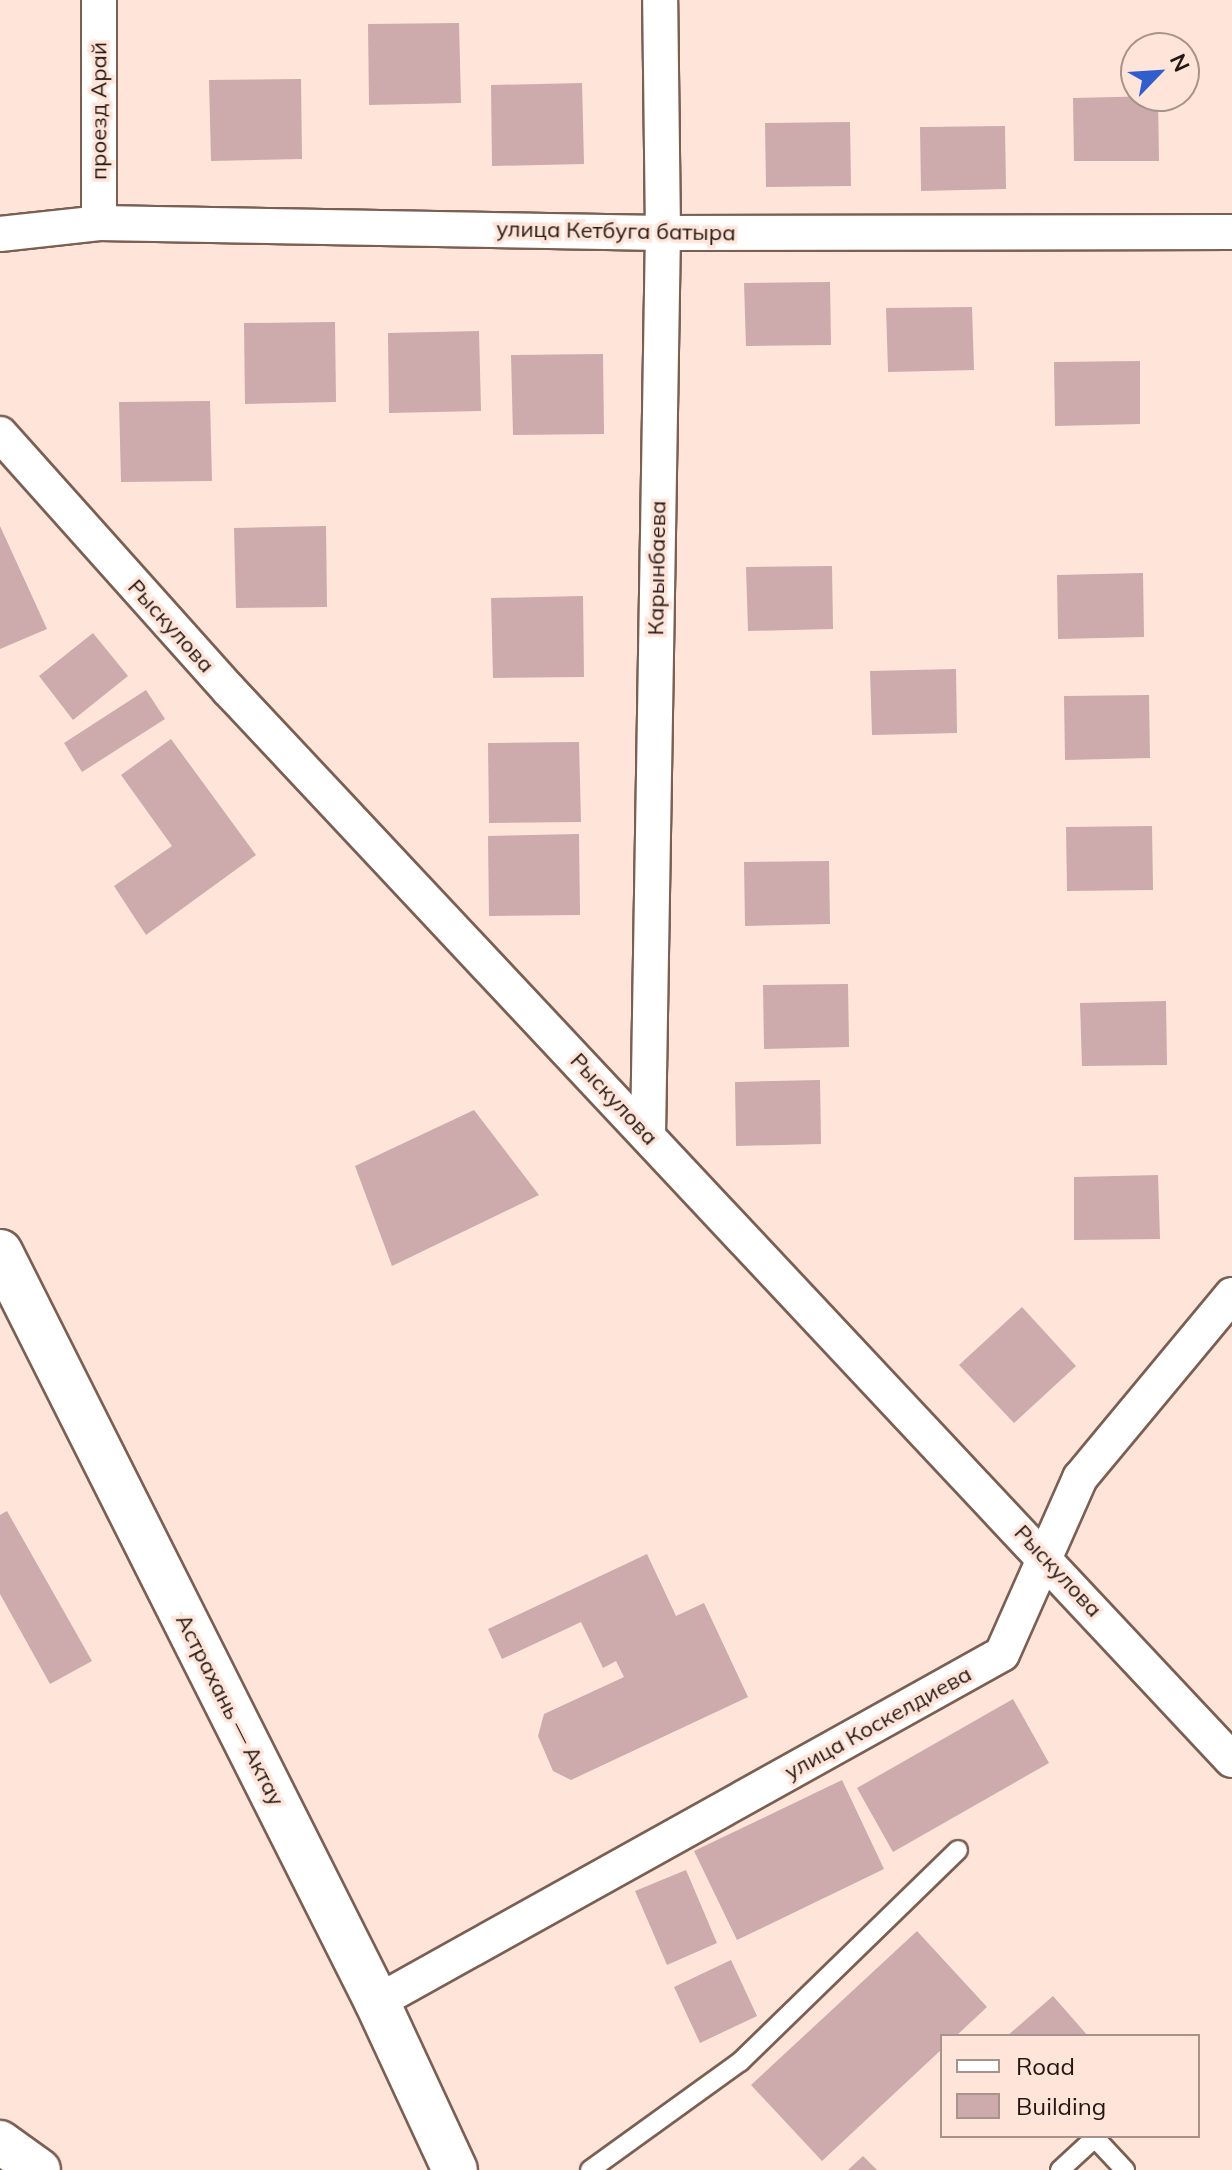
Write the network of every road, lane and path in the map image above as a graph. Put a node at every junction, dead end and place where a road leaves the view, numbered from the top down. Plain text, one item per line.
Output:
1 (99, 0) edge
2 (660, 0) edge
3 (99, 223) junction
4 (1232, 232) edge
5 (663, 233) junction
6 (0, 234) edge
7 (0, 434) edge
8 (648, 1136) junction
9 (0, 1252) edge
10 (1232, 1295) edge
11 (1043, 1554) junction
12 (1232, 1760) edge
13 (958, 1850) dead end
14 (377, 2002) junction
15 (1095, 2138) edge
16 (1097, 2138) edge
17 (0, 2142) edge
18 (444, 2167) edge
19 (39, 2170) edge
20 (590, 2170) edge
21 (1060, 2170) edge
22 (1125, 2170) edge

1 - 3 street, проезд Арай
2 - 5 street, Карынбаева
3 - 5 street, улица Кетбуга батыра
3 - 6 street, улица Кетбуга батыра
4 - 5 street, улица Кетбуга батыра
5 - 8 street, Карынбаева
7 - 8 street, Рыскулова
8 - 11 street, Рыскулова
9 - 14 highway, Астрахань — Актау
10 - 11 street, улица Коскелдиева
11 - 12 street, Рыскулова
11 - 14 street, улица Коскелдиева
13 - 20 lane
14 - 18 highway, Астрахань — Актау
15 - 21 lane
16 - 22 lane
17 - 19 street

